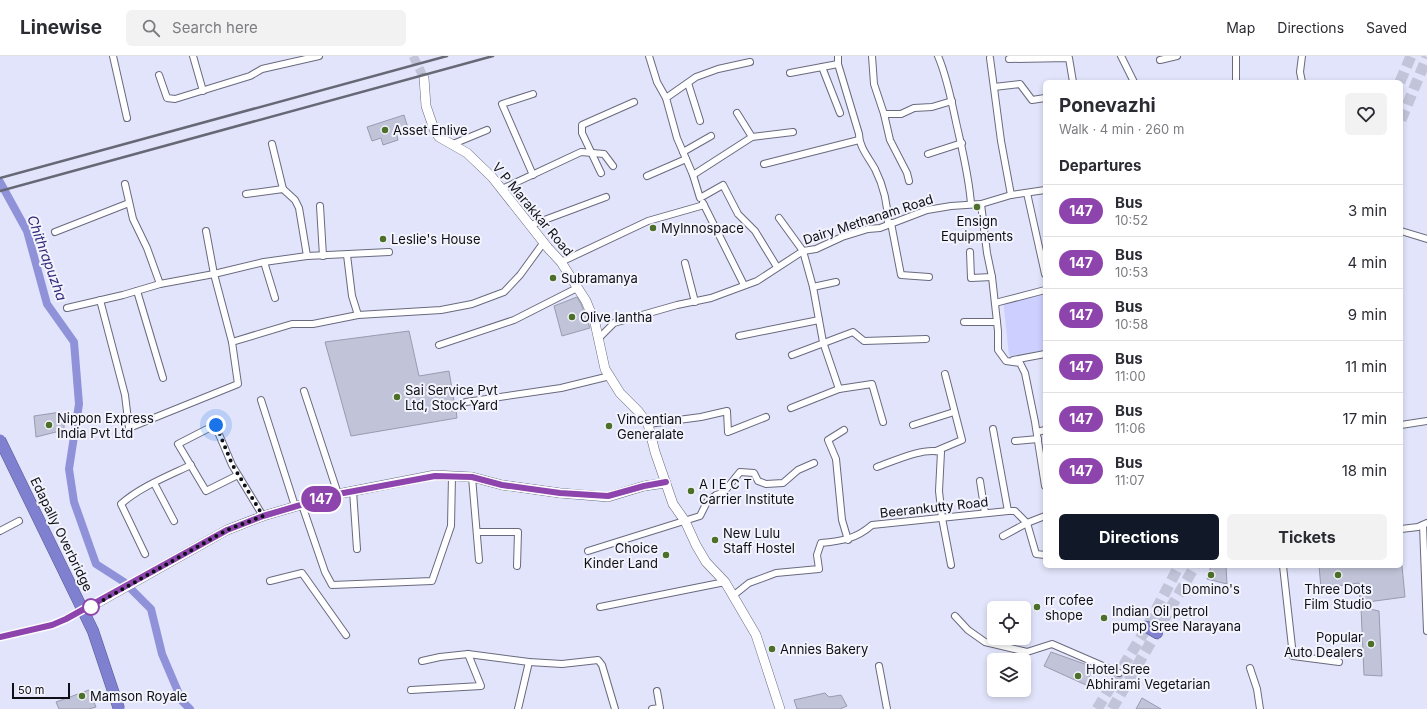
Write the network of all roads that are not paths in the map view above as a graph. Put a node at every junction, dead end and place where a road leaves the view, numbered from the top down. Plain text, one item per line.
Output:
1 (113, 56) edge
2 (193, 56) edge
3 (319, 56) edge
4 (649, 56) edge
5 (838, 56) edge
6 (872, 56) edge
7 (938, 56) edge
8 (1121, 56) edge
9 (1177, 56) edge
10 (1236, 56) edge
11 (1302, 56) edge
12 (990, 58) dead end
13 (1009, 59) dead end
14 (1160, 60) dead end
15 (750, 62) dead end
16 (838, 64) junction
17 (822, 67) junction
18 (790, 73) dead end
19 (160, 75) dead end
20 (424, 78) tunnel mouth
21 (1073, 80) edge
22 (1133, 80) edge
23 (1236, 80) edge
24 (1302, 80) edge
25 (688, 83) junction
26 (994, 87) junction
27 (203, 91) junction
28 (533, 94) dead end
29 (666, 98) junction
30 (1043, 98) edge
31 (952, 101) junction
32 (634, 102) dead end
33 (737, 113) dead end
34 (840, 113) dead end
35 (884, 114) junction
36 (127, 118) dead end
37 (700, 121) dead end
38 (487, 130) dead end
39 (793, 132) dead end
40 (711, 136) dead end
41 (752, 137) junction
42 (860, 140) junction
43 (962, 143) junction
44 (272, 144) dead end
45 (453, 144) junction
46 (591, 152) junction
47 (682, 152) junction
48 (928, 154) dead end
49 (686, 159) junction
50 (764, 164) dead end
51 (612, 166) dead end
52 (601, 173) dead end
53 (533, 175) junction
54 (693, 175) junction
55 (647, 176) dead end
56 (909, 181) dead end
57 (125, 184) dead end
58 (282, 189) junction
59 (502, 189) junction
60 (1043, 190) edge
61 (1027, 193) junction
62 (246, 194) dead end
63 (1011, 195) junction
64 (606, 197) dead end
65 (700, 198) junction
66 (129, 203) junction
67 (971, 204) junction
68 (981, 204) junction
69 (704, 205) junction
70 (320, 206) dead end
71 (779, 218) dead end
72 (890, 224) junction
73 (531, 225) junction
74 (206, 231) dead end
75 (55, 232) dead end
76 (1403, 232) edge
77 (1427, 239) edge
78 (544, 242) junction
79 (803, 251) junction
80 (389, 252) dead end
81 (970, 252) dead end
82 (347, 255) junction
83 (307, 256) junction
84 (323, 256) junction
85 (264, 262) junction
86 (561, 262) junction
87 (685, 263) dead end
88 (1043, 265) edge
89 (777, 267) junction
90 (214, 274) junction
91 (930, 277) dead end
92 (992, 277) junction
93 (836, 282) dead end
94 (160, 284) junction
95 (744, 285) junction
96 (813, 287) junction
97 (577, 288) junction
98 (138, 291) junction
99 (1043, 291) edge
100 (275, 298) dead end
101 (100, 300) junction
102 (695, 302) junction
103 (995, 303) junction
104 (67, 308) dead end
105 (358, 315) junction
106 (819, 320) junction
107 (964, 322) dead end
108 (997, 322) junction
109 (739, 336) dead end
110 (598, 339) junction
111 (926, 339) dead end
112 (232, 342) junction
113 (823, 342) junction
114 (439, 345) dead end
115 (1043, 354) edge
116 (792, 355) dead end
117 (1006, 361) junction
118 (945, 374) dead end
119 (610, 376) junction
120 (163, 378) dead end
121 (839, 389) junction
122 (304, 391) dead end
123 (261, 400) dead end
124 (452, 406) dead end
125 (791, 408) dead end
126 (954, 412) junction
127 (766, 417) dead end
128 (1427, 421) edge
129 (883, 422) dead end
130 (648, 424) junction
131 (913, 425) dead end
132 (1403, 425) edge
133 (993, 429) dead end
134 (844, 430) dead end
135 (1043, 432) edge
136 (1037, 436) junction
137 (0, 440) edge
138 (1015, 441) dead end
139 (936, 451) junction
140 (814, 463) dead end
141 (191, 465) junction
142 (877, 467) dead end
143 (1043, 474) edge
144 (238, 476) junction
145 (452, 476) junction
146 (472, 477) junction
147 (980, 481) dead end
148 (666, 482) junction
149 (154, 483) junction
150 (353, 491) junction
151 (338, 494) junction
152 (299, 505) junction
153 (1008, 511) junction
154 (985, 513) junction
155 (263, 516) junction
156 (1043, 517) edge
157 (942, 518) junction
158 (19, 521) dead end
159 (174, 521) dead end
160 (685, 521) junction
161 (1027, 523) junction
162 (1425, 524) edge
163 (1403, 529) edge
164 (0, 531) edge
165 (477, 532) junction
166 (1003, 536) dead end
167 (848, 540) junction
168 (357, 549) dead end
169 (588, 551) dead end
170 (146, 554) dead end
171 (1043, 555) edge
172 (479, 560) dead end
173 (952, 565) dead end
174 (517, 566) dead end
175 (1283, 568) edge
176 (270, 581) dead end
177 (725, 582) junction
178 (734, 595) junction
179 (92, 606) joint
180 (600, 606) dead end
181 (955, 616) dead end
182 (1147, 627) dead end
183 (1427, 631) edge
184 (1157, 633) dead end
185 (346, 635) dead end
186 (0, 637) edge
187 (468, 654) junction
188 (422, 661) dead end
189 (529, 662) junction
190 (1339, 662) dead end
191 (880, 666) dead end
192 (1250, 668) dead end
193 (1118, 673) dead end
194 (411, 690) dead end
195 (657, 691) dead end
196 (119, 709) edge
197 (518, 709) edge
198 (616, 709) edge
199 (652, 709) edge
200 (780, 709) edge
201 (887, 709) edge
202 (1260, 709) edge

1 - 36 street
2 - 27 street
3 - 27 street
4 - 29 street
5 - 16 street
6 - 35 street
7 - 31 street
8 - 22 street
9 - 14 street
10 - 23 street
11 - 24 street
12 - 26 street
13 - 21 street
15 - 25 street
16 - 17 street
16 - 42 street
17 - 18 street
17 - 34 street
19 - 27 street
20 - 45 street, V P Marakkar Road
25 - 29 street
25 - 37 street
26 - 30 street
26 - 63 street
28 - 53 street
29 - 47 street
31 - 35 street
31 - 43 street
32 - 46 street
33 - 41 street
35 - 56 street
38 - 45 street
39 - 41 street
40 - 47 street
41 - 54 street
42 - 50 street
42 - 72 street
43 - 48 street
43 - 67 street
44 - 58 street
45 - 59 street, V P Marakkar Road
46 - 51 street
46 - 52 street
46 - 53 street
47 - 49 street
49 - 54 street
49 - 55 street
53 - 59 street
54 - 65 street
57 - 66 street
58 - 62 street
58 - 83 street
59 - 73 street, V P Marakkar Road
60 - 61 street, Dairy Methanam Road
61 - 63 street, Dairy Methanam Road
61 - 88 street
63 - 68 street, Dairy Methanam Road
64 - 73 street
65 - 69 street
65 - 89 street
66 - 75 street
66 - 94 street
67 - 68 street, Dairy Methanam Road
67 - 72 street, Dairy Methanam Road
68 - 92 street
69 - 86 street
69 - 95 street
70 - 84 street
71 - 79 street
72 - 79 street, Dairy Methanam Road
72 - 91 street
73 - 78 street, V P Marakkar Road
74 - 90 street
76 - 77 street
78 - 86 street, V P Marakkar Road
78 - 105 street
79 - 89 street, Dairy Methanam Road
79 - 96 street
80 - 82 street
81 - 92 street
82 - 84 street
82 - 105 street
83 - 84 street
83 - 85 street
85 - 90 street
85 - 100 street
86 - 97 street, V P Marakkar Road
87 - 102 street
89 - 95 street, Dairy Methanam Road
90 - 94 street
90 - 112 street
92 - 103 street
93 - 96 street
94 - 98 street
95 - 102 street, Dairy Methanam Road
96 - 106 street
97 - 110 street, V P Marakkar Road
97 - 114 street
98 - 101 street
98 - 120 street
99 - 103 street
101 - 104 street
101 - 112 street
102 - 110 street, Dairy Methanam Road
103 - 108 street
105 - 112 street
106 - 109 street
106 - 113 street
107 - 108 street
108 - 117 street
110 - 119 street, V P Marakkar Road
111 - 113 street
113 - 116 street
113 - 121 street
115 - 117 street
117 - 136 street
118 - 126 street
119 - 124 street
119 - 130 street, V P Marakkar Road
121 - 125 street
121 - 129 street
122 - 151 street
123 - 152 street
126 - 131 street
126 - 139 street
127 - 130 street
128 - 132 street
130 - 148 street, V P Marakkar Road
133 - 153 street
134 - 167 street
135 - 136 street
136 - 138 street
136 - 143 street
137 - 196 highway, Edapally Overbridge, bridge
139 - 142 street
139 - 157 street
140 - 160 street
141 - 144 street
141 - 144 street
141 - 149 street
144 - 155 street
145 - 146 street
145 - 150 street
145 - 152 street
146 - 148 street
146 - 165 street
147 - 154 street
148 - 160 street, V P Marakkar Road
149 - 159 street
149 - 170 street
150 - 151 street
150 - 168 street
151 - 152 street
152 - 155 street
153 - 154 street, Beerankutty Road
153 - 161 street, Beerankutty Road
154 - 157 street, Beerankutty Road
155 - 179 street
156 - 161 street
157 - 167 street, Beerankutty Road
157 - 173 street
158 - 164 street
160 - 169 street
160 - 177 street, V P Marakkar Road
161 - 166 street
161 - 171 street
162 - 163 street
162 - 183 street
165 - 172 street
165 - 174 street
167 - 178 street, Beerankutty Road
175 - 190 street
176 - 185 street
177 - 178 street, V P Marakkar Road
177 - 180 street
178 - 200 street, V P Marakkar Road
179 - 186 street
181 - 193 street
182 - 184 highway
187 - 188 street
187 - 189 street
187 - 194 street
189 - 197 street
189 - 198 street
191 - 201 street
192 - 202 street
195 - 199 street

